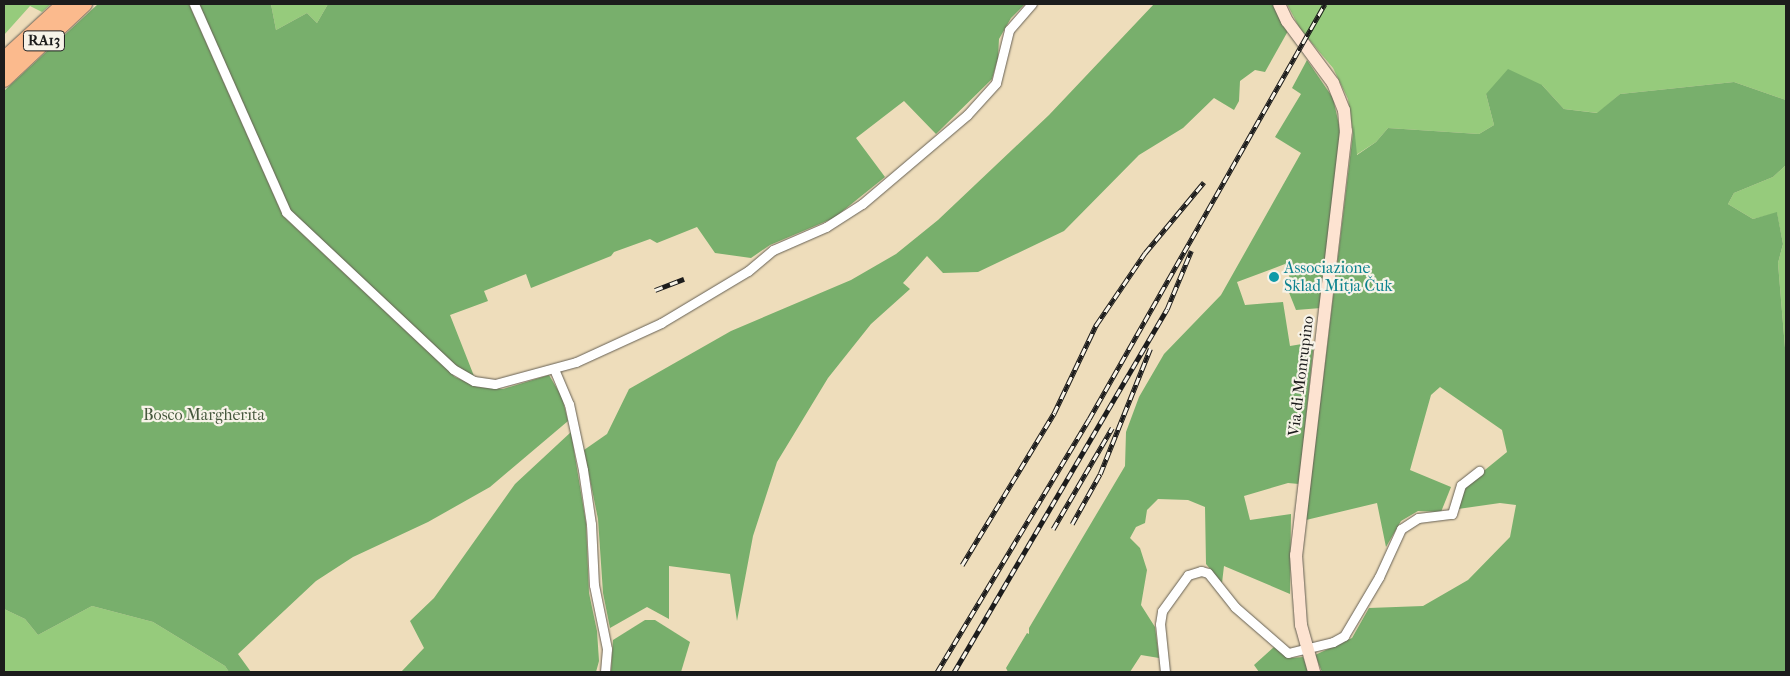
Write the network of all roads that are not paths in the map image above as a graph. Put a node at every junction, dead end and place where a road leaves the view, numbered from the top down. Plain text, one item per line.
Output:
1 (65, 4) edge
2 (84, 4) edge
3 (194, 4) edge
4 (1032, 4) edge
5 (1279, 4) edge
6 (4, 60) edge
7 (4, 79) edge
8 (554, 369) junction
9 (1479, 470) dead end
10 (1307, 651) junction
11 (604, 672) edge
12 (1165, 672) edge
13 (1314, 672) edge

1 - 6 highway, RA13
2 - 7 highway, RA13
3 - 8 street
4 - 8 street
5 - 10 main road, Via di Monrupino
8 - 11 street
9 - 10 street
10 - 12 street
10 - 13 main road, Via di Monrupino

